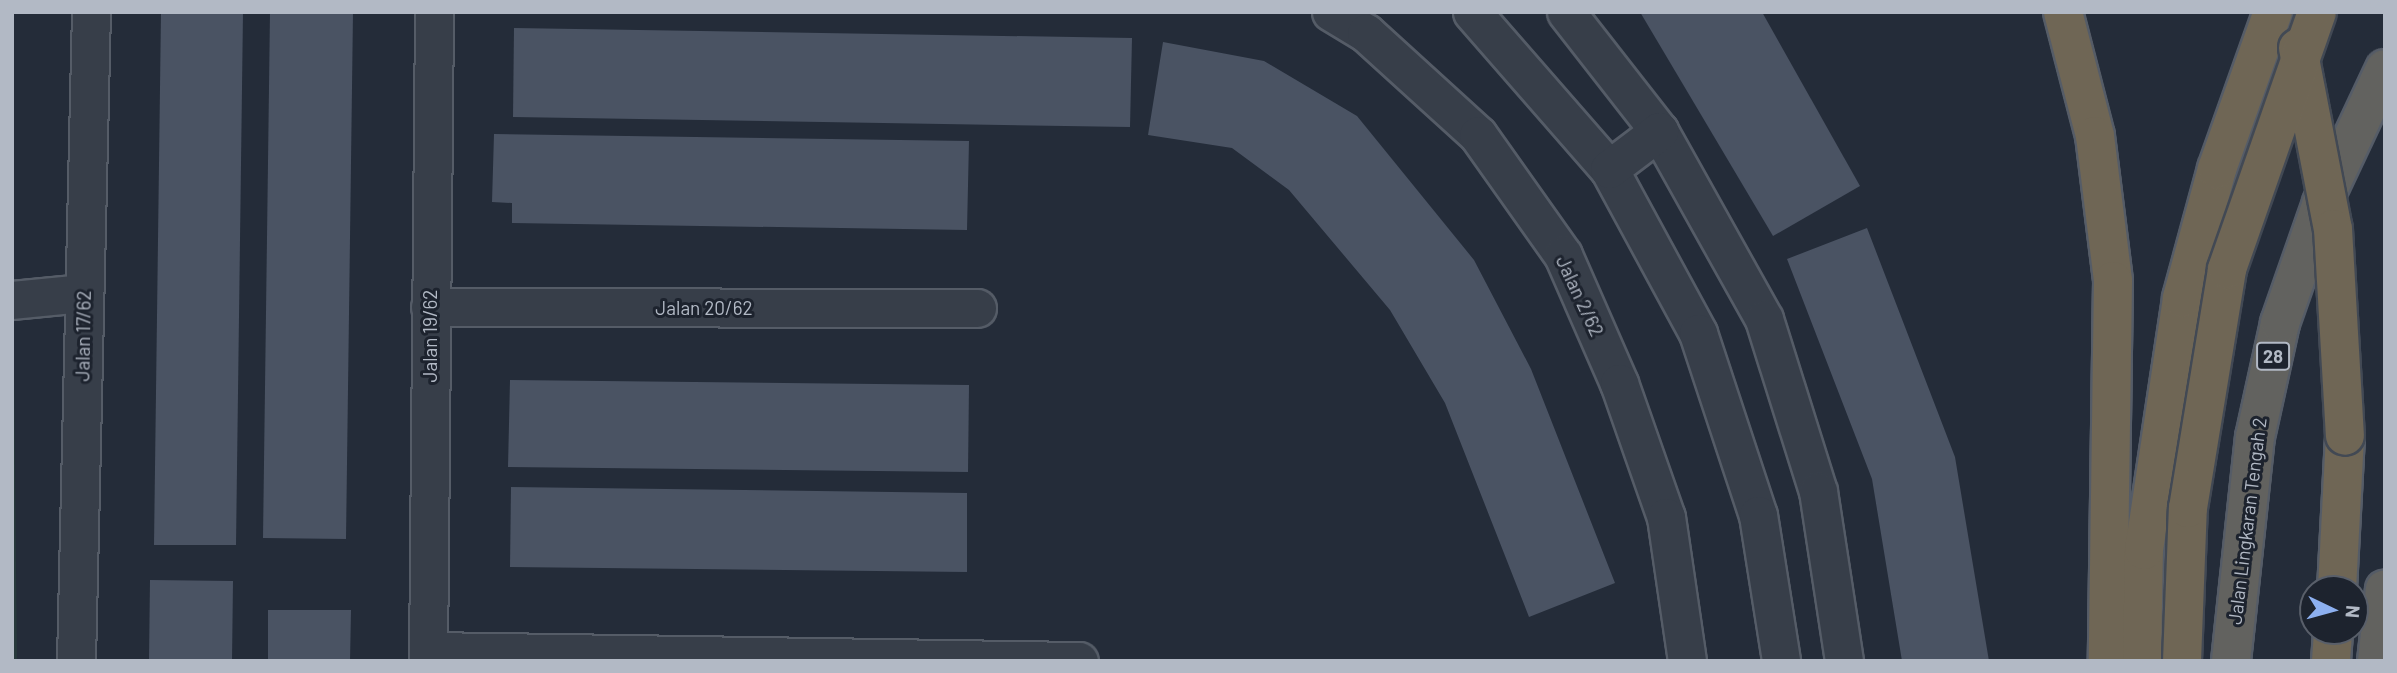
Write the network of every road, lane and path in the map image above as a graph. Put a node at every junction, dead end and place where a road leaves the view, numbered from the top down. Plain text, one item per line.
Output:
1 (91, 12) edge
2 (434, 12) edge
3 (1331, 12) edge
4 (1472, 12) edge
5 (1566, 12) edge
6 (2063, 12) edge
7 (2273, 12) edge
8 (2289, 12) edge
9 (2317, 12) edge
10 (2385, 69) edge
11 (1660, 131) junction
12 (1609, 169) junction
13 (84, 293) junction
14 (12, 300) edge
15 (430, 307) junction
16 (977, 308) dead end
17 (2338, 575) edge
18 (2385, 589) edge
19 (428, 656) edge
20 (795, 657) edge
21 (76, 661) edge
22 (1080, 661) edge
23 (1687, 661) edge
24 (1781, 661) edge
25 (1844, 661) edge
26 (2108, 661) edge
27 (2142, 661) edge
28 (2182, 661) edge
29 (2231, 661) edge
30 (2377, 661) edge

1 - 13 street, Jalan 17/62
2 - 15 street, Jalan 19/62
3 - 23 street, Jalan 2/62
4 - 12 street
5 - 11 street
6 - 26 highway
7 - 27 highway
8 - 17 highway, bridge
9 - 28 highway, bridge
10 - 29 highway, Jalan Lingkaran Tengah 2 / 28
11 - 12 street
11 - 25 street
12 - 24 street
13 - 14 street
13 - 21 street, Jalan 17/62
15 - 16 street, Jalan 20/62
15 - 19 street, Jalan 19/62
18 - 30 highway
19 - 20 street
20 - 22 street

